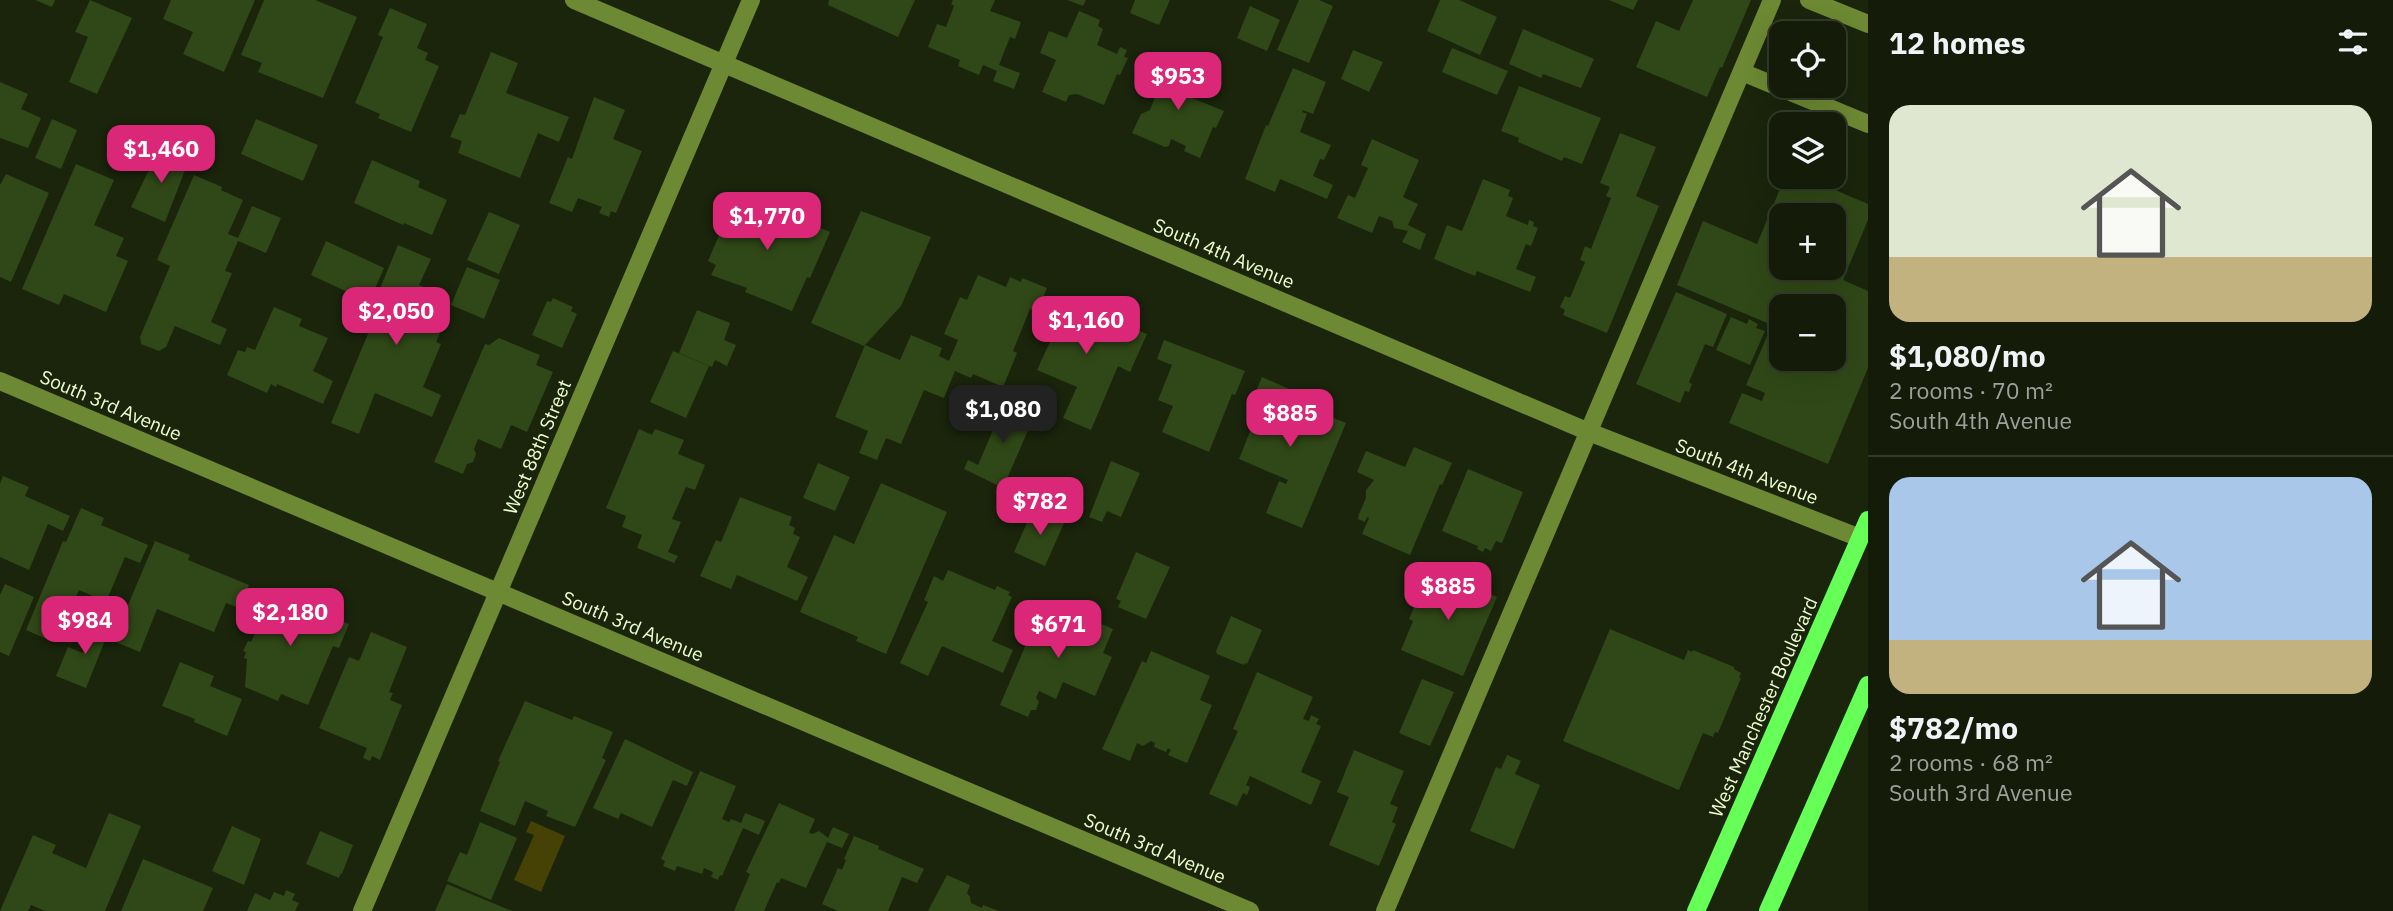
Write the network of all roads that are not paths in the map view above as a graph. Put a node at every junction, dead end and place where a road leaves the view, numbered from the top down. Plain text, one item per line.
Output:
1 (574, 0) edge
2 (751, 0) edge
3 (1772, 0) edge
4 (1809, 0) edge
5 (1868, 24) edge
6 (724, 64) junction
7 (1742, 72) junction
8 (1868, 124) edge
9 (0, 381) edge
10 (1589, 432) junction
11 (1868, 520) edge
12 (1860, 538) junction
13 (498, 592) junction
14 (1868, 685) edge
15 (362, 911) edge
16 (1250, 911) edge
17 (1385, 911) edge
18 (1696, 911) edge
19 (1768, 911) edge

1 - 6 street, South 4th Avenue
2 - 6 street, West 88th Street
3 - 7 street
4 - 5 street
6 - 10 street, South 4th Avenue
6 - 13 street, West 88th Street
7 - 8 street
7 - 10 street
9 - 13 street, South 3rd Avenue
10 - 12 street, South 4th Avenue
10 - 17 street
11 - 12 main road, West Manchester Boulevard
12 - 18 main road, West Manchester Boulevard
13 - 15 street, West 88th Street
13 - 16 street, South 3rd Avenue
14 - 19 main road

